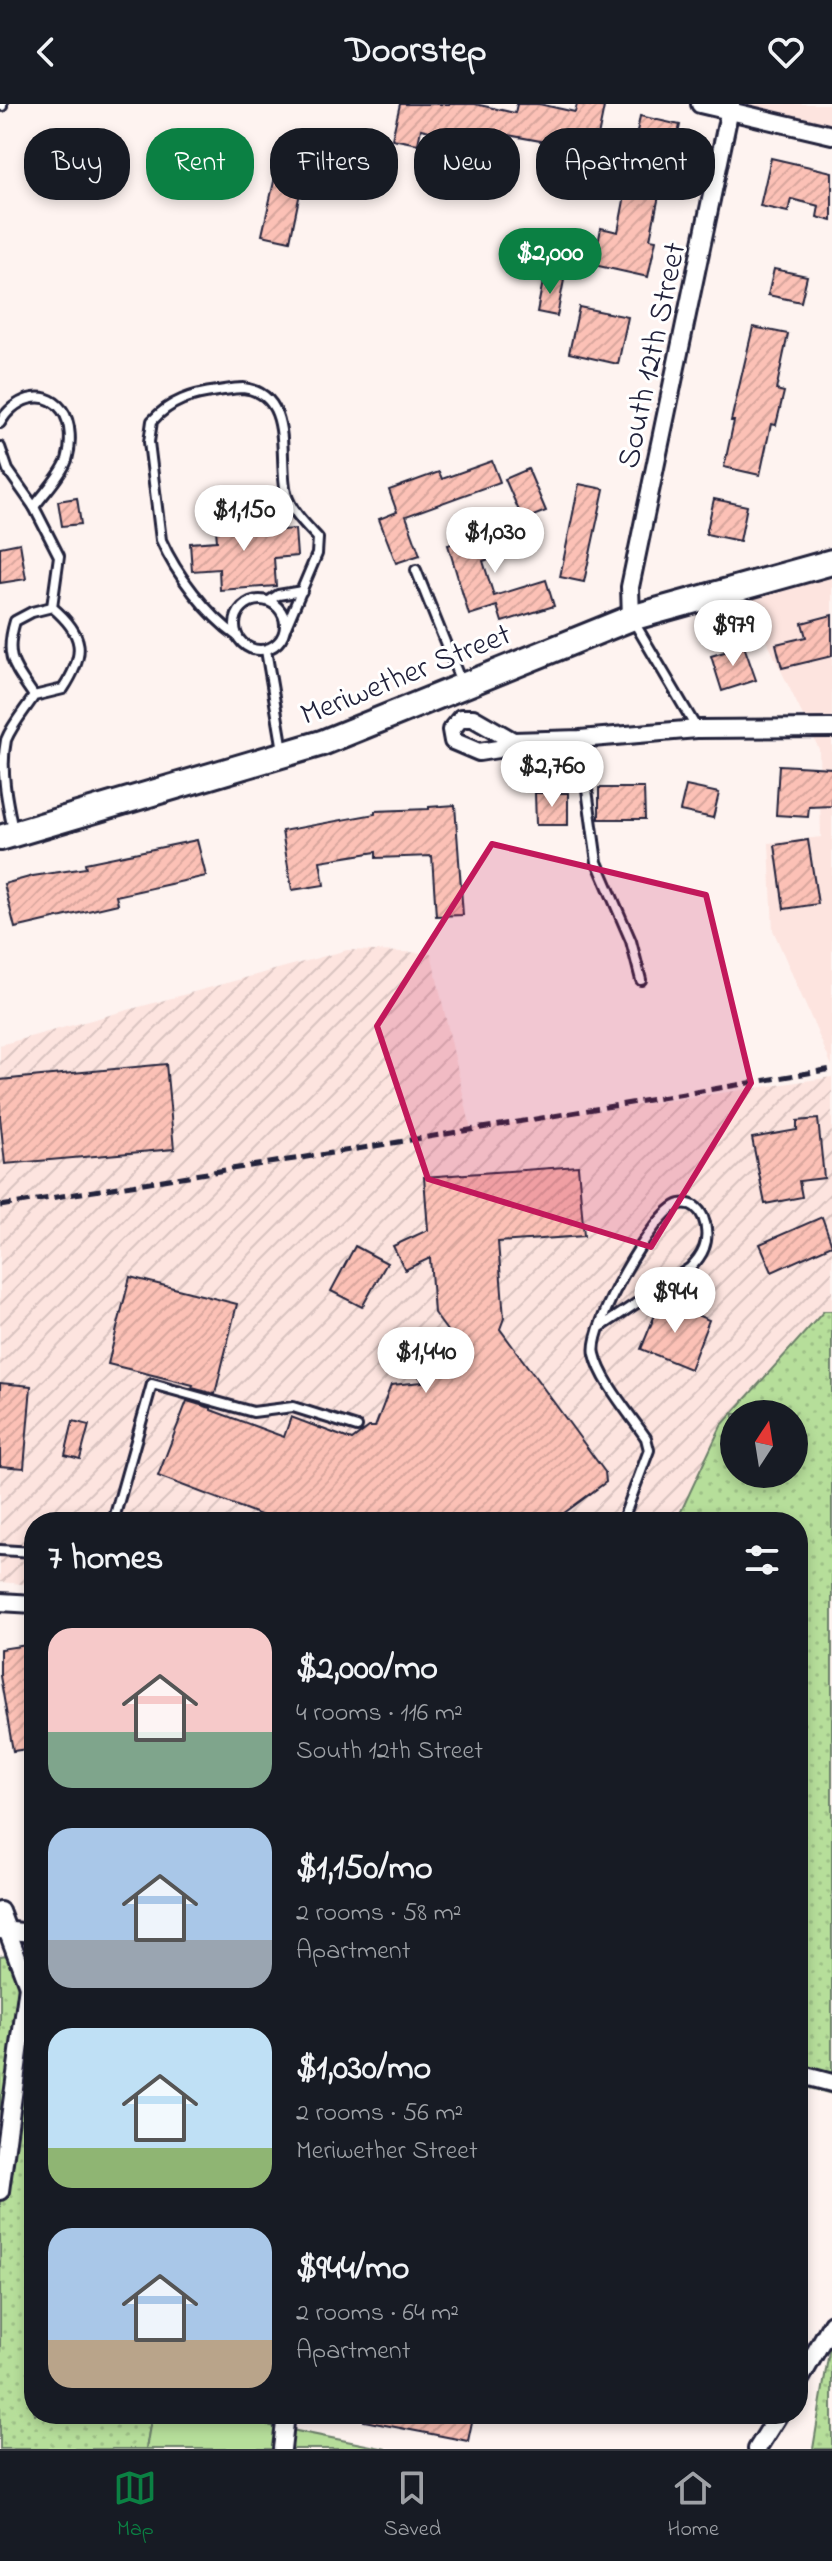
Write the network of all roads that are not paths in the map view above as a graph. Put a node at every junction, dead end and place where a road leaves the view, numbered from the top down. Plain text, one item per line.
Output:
1 (700, 104) edge
2 (730, 108) edge
3 (832, 135) edge
4 (0, 423) edge
5 (0, 447) edge
6 (34, 507) junction
7 (832, 562) edge
8 (416, 570) dead end
9 (302, 591) junction
10 (269, 601) junction
11 (52, 607) junction
12 (631, 618) junction
13 (286, 627) junction
14 (237, 636) junction
15 (266, 650) junction
16 (463, 686) junction
17 (34, 696) junction
18 (832, 728) edge
19 (697, 729) junction
20 (580, 739) junction
21 (513, 741) dead end
22 (284, 754) junction
23 (7, 836) edge
24 (641, 980) dead end
25 (599, 1328) junction
26 (357, 1427) dead end
27 (116, 1512) edge
28 (626, 1512) edge
29 (0, 1550) edge
30 (24, 1551) edge
31 (0, 1602) edge
32 (24, 1603) edge
33 (0, 1911) edge
34 (3, 1930) edge
35 (24, 1932) edge
36 (24, 1975) edge
37 (24, 2035) edge
38 (808, 2077) edge
39 (832, 2083) edge
40 (0, 2191) edge
41 (832, 2323) edge
42 (808, 2365) edge
43 (285, 2424) edge
44 (773, 2424) edge
45 (282, 2449) edge
46 (757, 2449) edge

1 - 2 street
2 - 3 street
2 - 12 street, South 12th Street
4 - 6 lane
5 - 6 lane
6 - 11 lane
7 - 12 street, Meriwether Street
8 - 16 lane
9 - 10 lane
9 - 13 lane
9 - 14 lane
10 - 13 lane
10 - 14 lane
11 - 17 lane
11 - 17 lane
12 - 16 street, Meriwether Street
12 - 19 lane
13 - 15 lane
14 - 15 lane
15 - 22 lane
16 - 22 street, Meriwether Street
17 - 23 lane
18 - 19 street
19 - 20 street
20 - 21 street
20 - 24 lane
22 - 23 street, Meriwether Street
25 - 25 lane
25 - 28 lane
26 - 27 lane
29 - 30 lane
31 - 32 street
33 - 34 street
34 - 35 street
34 - 36 street
37 - 40 street
38 - 39 street
41 - 42 street
43 - 45 street
44 - 46 street

